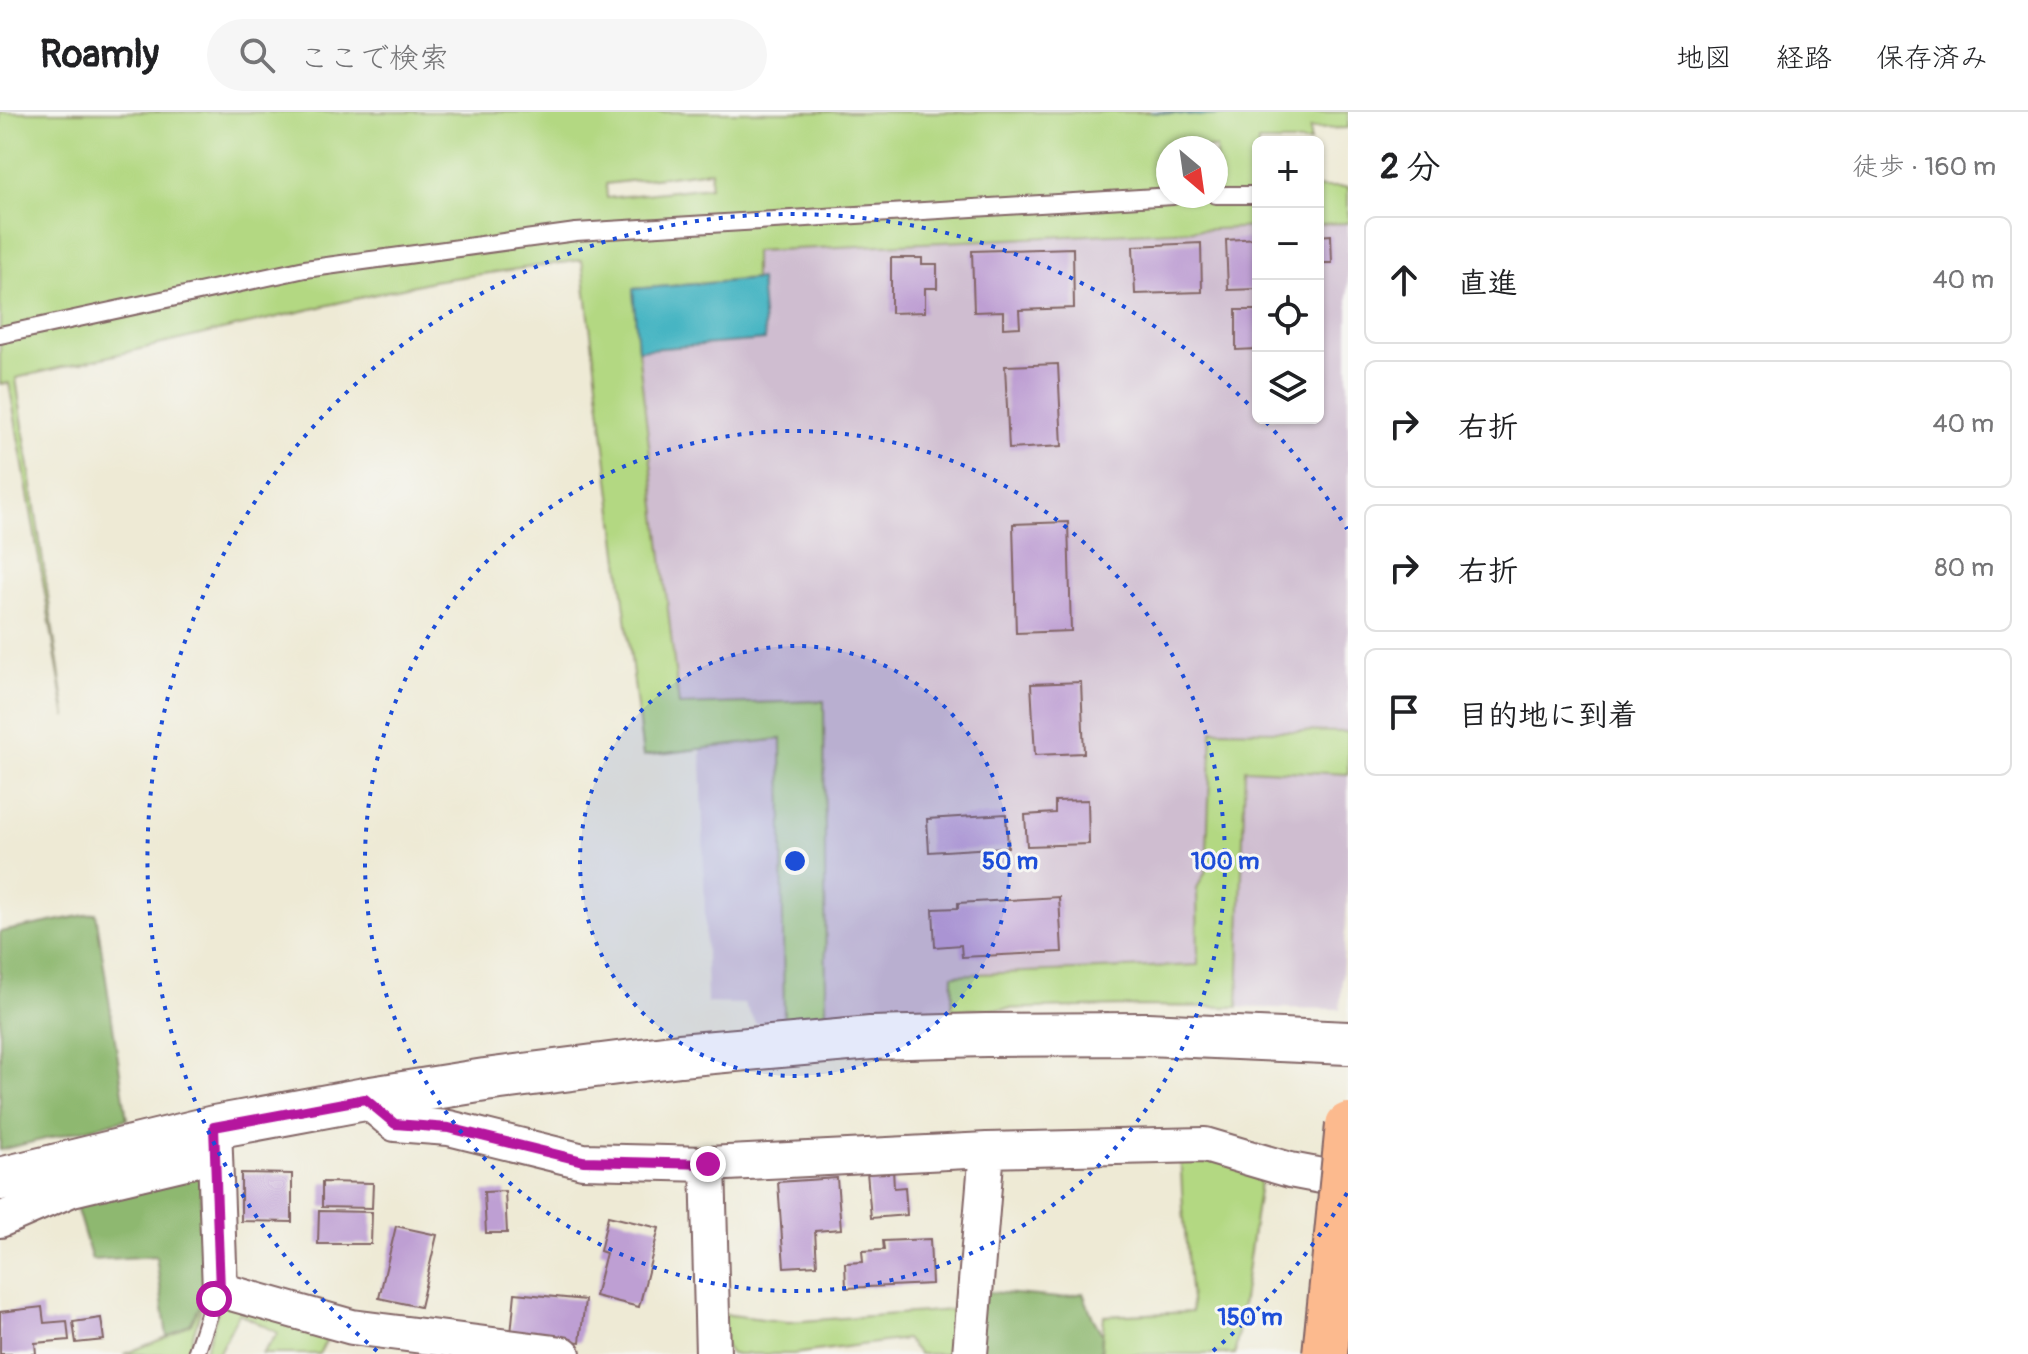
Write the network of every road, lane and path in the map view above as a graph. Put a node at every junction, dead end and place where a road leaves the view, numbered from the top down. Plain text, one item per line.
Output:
1 (1228, 195) edge
2 (1252, 195) edge
3 (1156, 197) edge
4 (0, 335) edge
5 (1348, 1043) edge
6 (365, 1099) junction
7 (1348, 1125) edge
8 (215, 1141) junction
9 (987, 1150) junction
10 (708, 1164) junction
11 (0, 1179) edge
12 (1348, 1181) edge
13 (0, 1220) edge
14 (220, 1290) junction
15 (344, 1340) edge
16 (196, 1354) edge
17 (563, 1354) edge
18 (713, 1354) edge
19 (970, 1354) edge
20 (1325, 1354) edge

1 - 2 lane
3 - 4 lane
5 - 6 street
6 - 8 street
6 - 10 street
7 - 20 highway, bridge
8 - 11 street
8 - 13 street
8 - 14 street
9 - 10 street
9 - 12 street
9 - 19 street
10 - 18 street
14 - 15 street
14 - 16 lane
15 - 17 street

